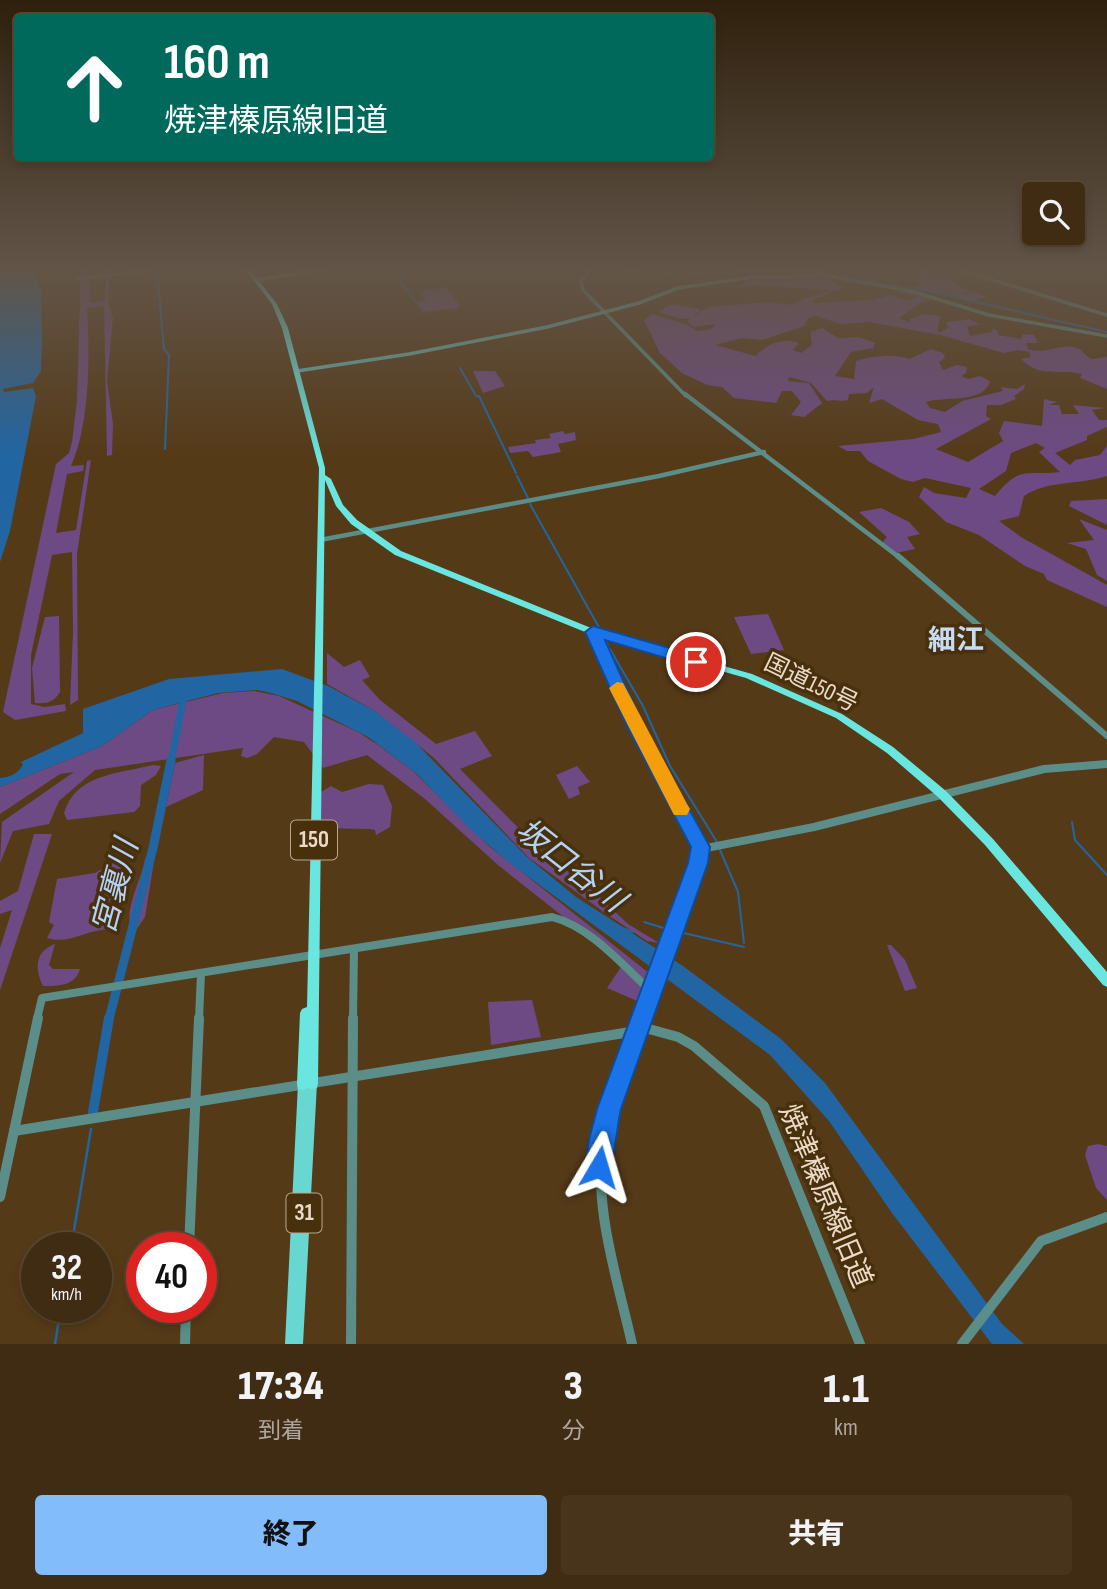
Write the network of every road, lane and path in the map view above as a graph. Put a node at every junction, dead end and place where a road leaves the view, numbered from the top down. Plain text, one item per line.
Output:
1 (283, 330) edge
2 (527, 330) edge
3 (622, 330) edge
4 (1072, 330) edge
5 (1107, 336) edge
6 (297, 371) junction
7 (764, 452) junction
8 (322, 476) junction
9 (365, 531) junction
10 (320, 540) junction
11 (593, 632) junction
12 (1107, 736) edge
13 (1107, 764) edge
14 (942, 794) junction
15 (701, 849) junction
16 (354, 950) junction
17 (312, 955) junction
18 (201, 974) junction
19 (1107, 981) edge
20 (652, 986) junction
21 (637, 1031) junction
22 (352, 1077) junction
23 (307, 1084) junction
24 (196, 1101) junction
25 (15, 1130) junction
26 (0, 1197) edge
27 (1107, 1217) edge
28 (190, 1232) edge
29 (186, 1323) edge
30 (965, 1340) edge
31 (185, 1344) edge
32 (290, 1344) edge
33 (298, 1344) edge
34 (351, 1344) edge
35 (632, 1344) edge
36 (860, 1344) edge

1 - 6 highway, 国道150号 / 150
2 - 6 main road
3 - 7 street
4 - 5 street
6 - 8 highway, 国道150号 / 150
7 - 9 street
7 - 12 street
8 - 9 highway, 国道150号 / 150
8 - 10 highway, 国道150号 / 150
9 - 10 street
9 - 11 highway, 国道150号 / 150
10 - 17 highway, 国道150号 / 150
11 - 14 highway, 国道150号 / 150
11 - 15 street
13 - 14 street
14 - 15 street
14 - 19 highway, 国道150号 / 150
15 - 20 street
16 - 17 street
16 - 20 street
16 - 22 street
17 - 18 street
17 - 23 highway, 国道150号 / 150
18 - 24 street
18 - 25 street
20 - 21 street
21 - 22 street, 焼津榛原線旧道
21 - 35 street
21 - 36 street, 焼津榛原線旧道
22 - 23 street, 焼津榛原線旧道
22 - 34 street
23 - 24 street, 焼津榛原線旧道
23 - 32 main road, 31
23 - 33 main road, 31
24 - 25 street, 焼津榛原線旧道
24 - 28 street
25 - 26 street
27 - 30 street
29 - 31 street

